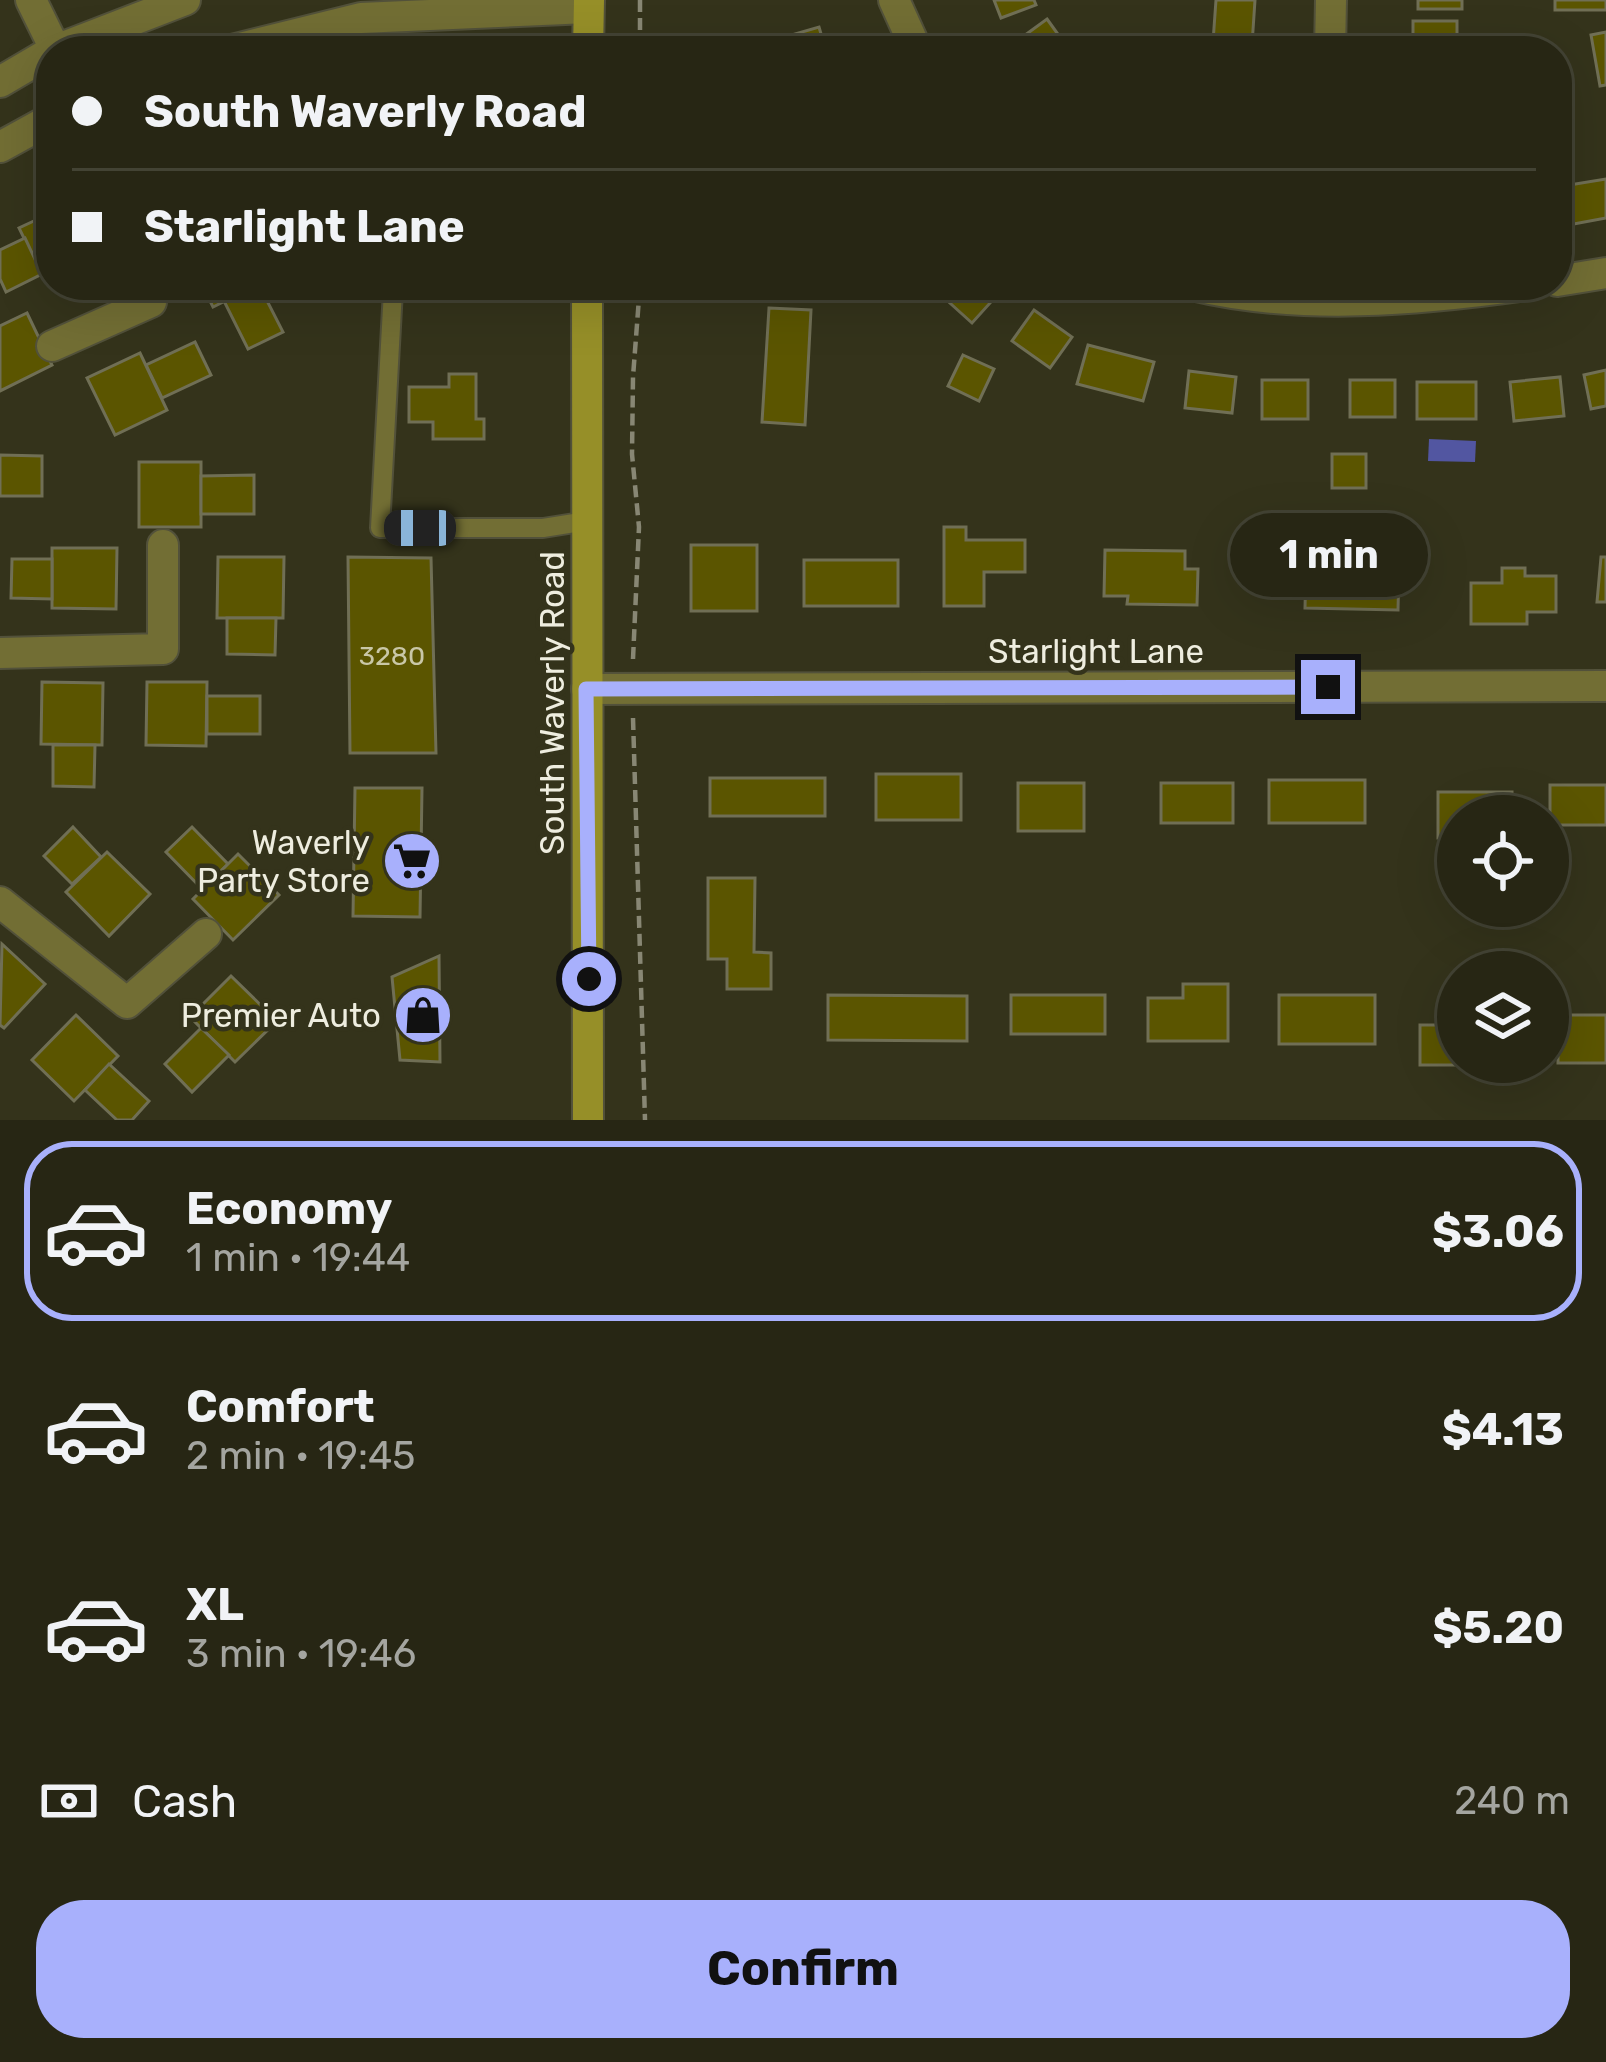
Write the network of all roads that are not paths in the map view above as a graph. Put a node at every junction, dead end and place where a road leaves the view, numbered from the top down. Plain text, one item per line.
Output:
1 (31, 0) edge
2 (185, 0) edge
3 (894, 0) edge
4 (1330, 0) edge
5 (588, 4) edge
6 (361, 9) edge
7 (47, 36) edge
8 (93, 36) edge
9 (276, 36) edge
10 (588, 36) edge
11 (910, 36) edge
12 (1330, 36) edge
13 (36, 61) edge
14 (0, 82) edge
15 (36, 127) edge
16 (0, 147) edge
17 (1606, 273) edge
18 (1572, 279) edge
19 (150, 300) edge
20 (392, 300) edge
21 (587, 300) edge
22 (52, 346) dead end
23 (587, 520) junction
24 (163, 545) dead end
25 (0, 653) edge
26 (1606, 686) edge
27 (586, 689) junction
28 (0, 902) edge
29 (206, 934) dead end
30 (588, 1120) edge

1 - 7 street
2 - 8 street
3 - 11 street
4 - 12 street
5 - 6 street
5 - 10 main road
6 - 9 street
13 - 14 street
15 - 16 street
17 - 18 street
19 - 22 street
20 - 23 lane
21 - 23 main road, South Waverly Road
23 - 27 main road, South Waverly Road
24 - 25 street
26 - 27 street, Starlight Lane
27 - 30 main road, South Waverly Road
28 - 29 street

